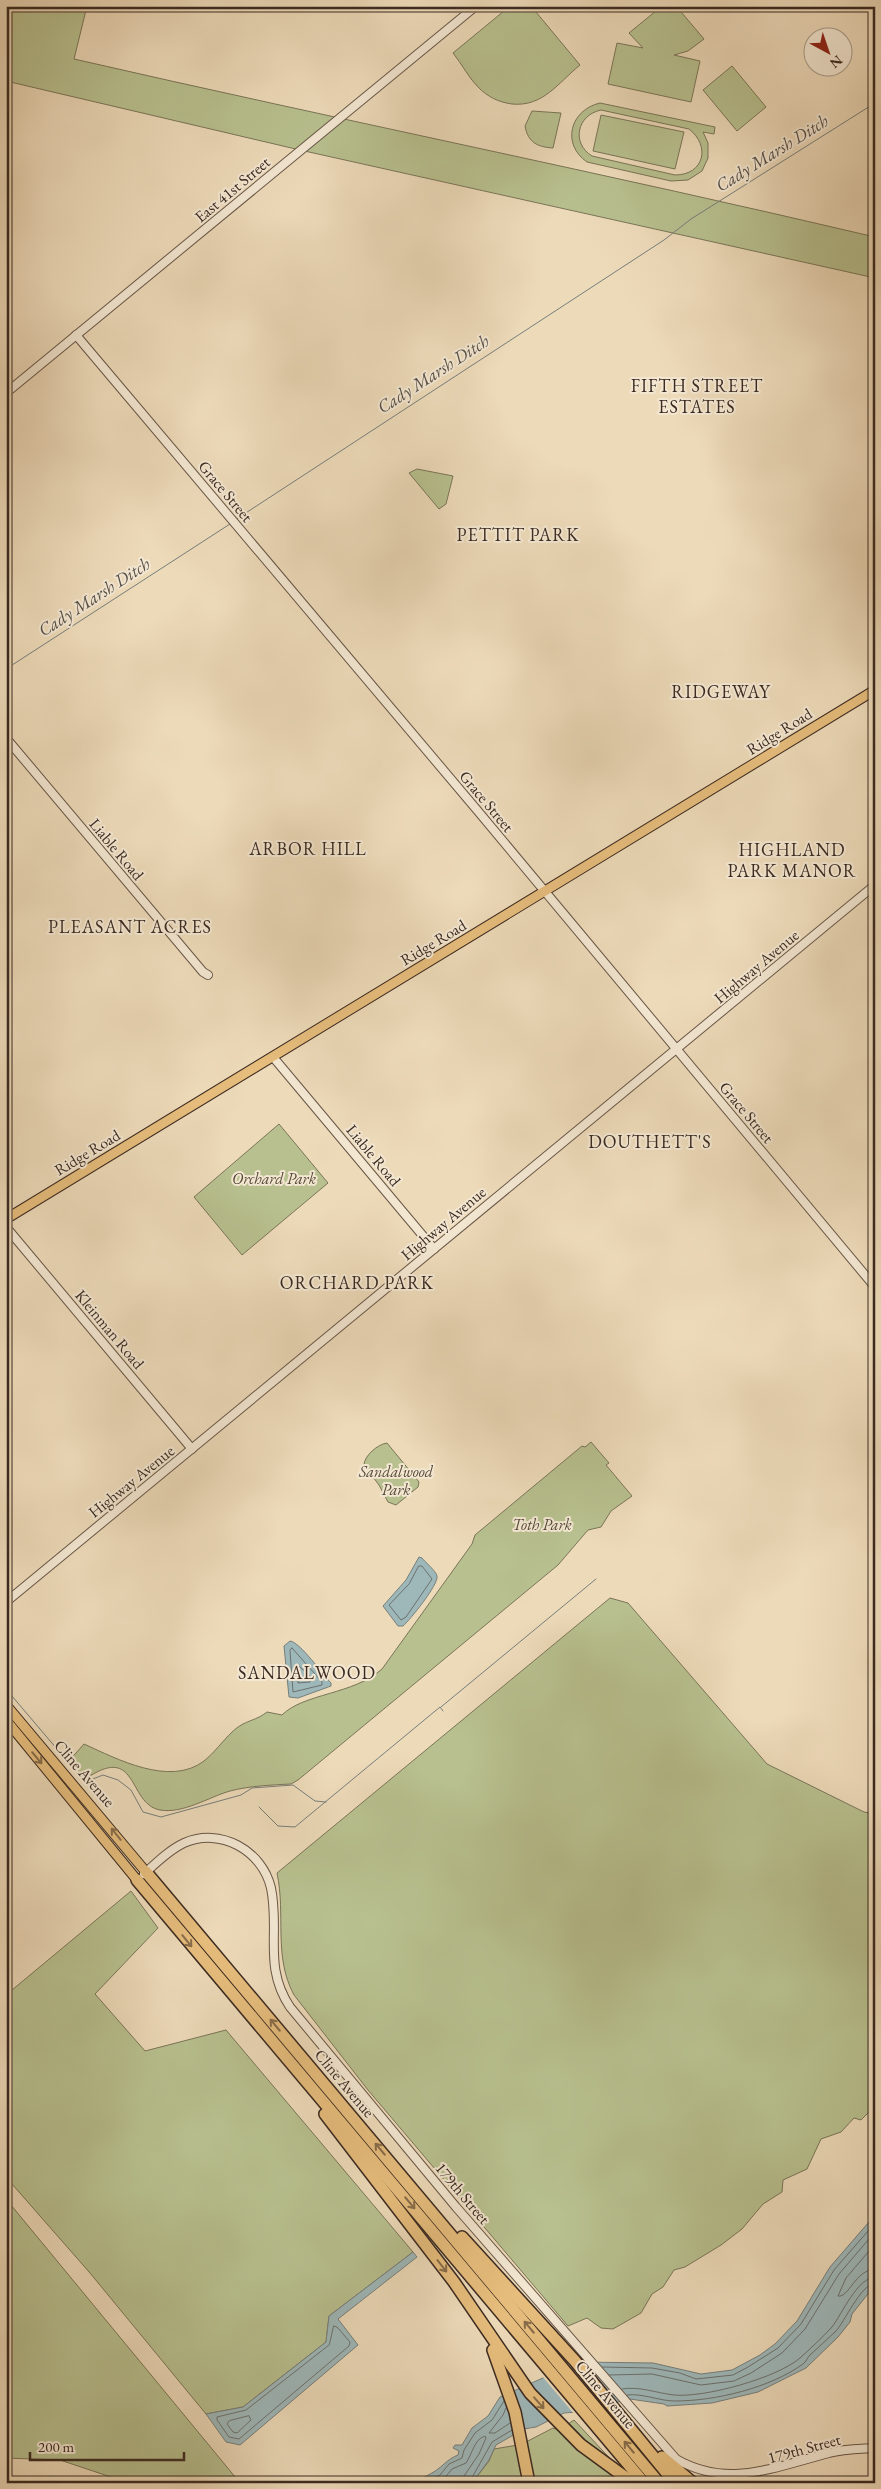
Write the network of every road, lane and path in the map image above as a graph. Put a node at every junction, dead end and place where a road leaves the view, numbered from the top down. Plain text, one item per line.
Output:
1 (476, 6) edge
2 (76, 334) junction
3 (6, 393) edge
4 (875, 690) edge
5 (6, 738) edge
6 (875, 885) edge
7 (544, 892) junction
8 (208, 975) dead end
9 (676, 1049) junction
10 (273, 1057) junction
11 (6, 1219) edge
12 (6, 1227) edge
13 (434, 1249) junction
14 (875, 1287) edge
15 (192, 1449) junction
16 (6, 1602) edge
17 (6, 1705) edge
18 (6, 1720) edge
19 (146, 1872) junction
20 (137, 1880) junction
21 (299, 2073) junction
22 (402, 2176) junction
23 (478, 2317) junction
24 (579, 2357) junction
25 (628, 2423) junction
26 (875, 2448) edge
27 (529, 2483) edge
28 (632, 2483) edge
29 (644, 2483) edge
30 (659, 2483) edge
31 (676, 2483) edge
32 (693, 2483) edge

1 - 2 street, East 41st Street
2 - 3 street, East 41st Street
2 - 7 street, Grace Street
4 - 7 main road, Ridge Road
5 - 8 street, Liable Road
6 - 9 street, Highway Avenue
7 - 9 street, Grace Street
7 - 10 main road, Ridge Road
9 - 13 street, Highway Avenue
9 - 14 street, Grace Street
10 - 11 main road, Ridge Road
10 - 13 street, Liable Road
12 - 15 street, Kleinman Road
13 - 15 street, Highway Avenue
15 - 16 street, Highway Avenue
19 -> 17 main road, Cline Avenue
18 -> 20 main road, Cline Avenue
19 - 20 street, 179th Street
22 -> 19 highway, Cline Avenue
19 - 24 street, 179th Street
20 -> 21 highway, Cline Avenue
21 -> 23 highway
21 -> 29 highway, Cline Avenue
22 - 24 highway
30 -> 22 highway, Cline Avenue
23 - 27 highway
23 -> 28 highway
24 - 25 highway
24 - 26 street, 179th Street
25 - 31 highway
25 - 32 highway

